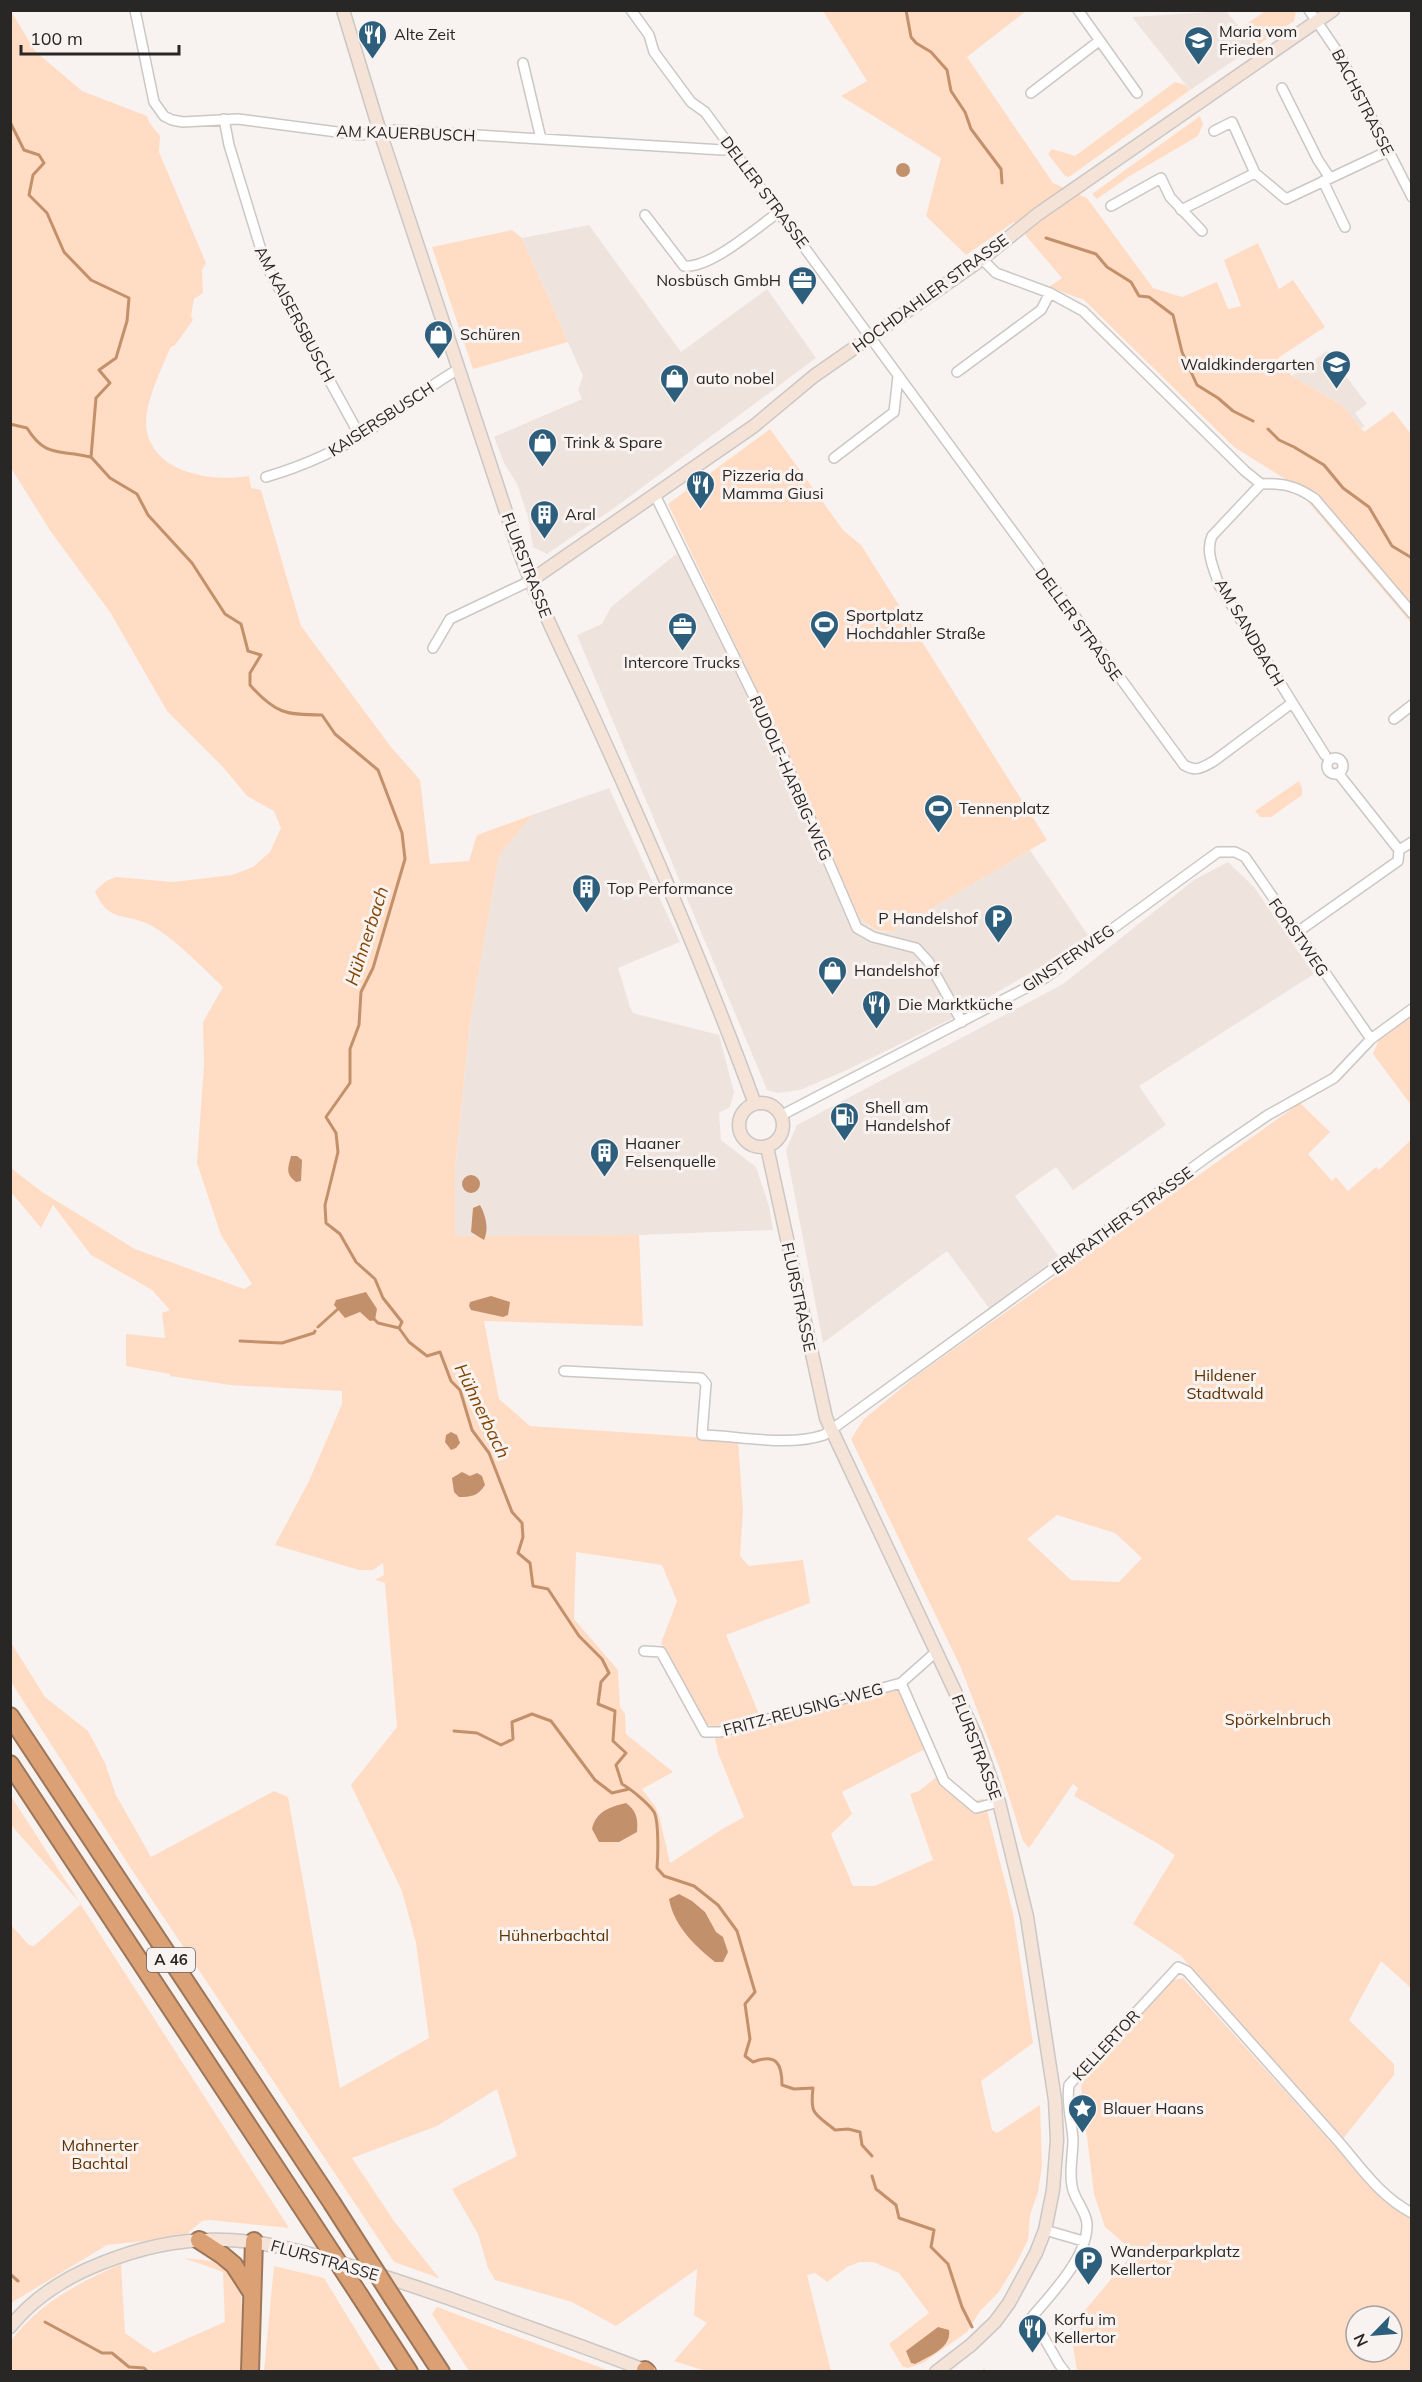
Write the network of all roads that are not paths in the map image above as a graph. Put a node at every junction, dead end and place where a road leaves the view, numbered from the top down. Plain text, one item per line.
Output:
1 (135, 10) edge
2 (343, 10) edge
3 (631, 10) edge
4 (1078, 10) edge
5 (1309, 10) edge
6 (1333, 10) edge
7 (1317, 22) junction
8 (1099, 41) junction
9 (523, 63) dead end
10 (1282, 88) dead end
11 (1031, 93) dead end
12 (1137, 93) dead end
13 (224, 118) junction
14 (1214, 131) dead end
15 (380, 132) junction
16 (541, 139) junction
17 (730, 146) junction
18 (1388, 150) junction
19 (1256, 173) junction
20 (1326, 180) junction
21 (1412, 197) edge
22 (1111, 206) dead end
23 (779, 212) junction
24 (645, 215) dead end
25 (1345, 227) dead end
26 (982, 259) junction
27 (1050, 293) junction
28 (870, 337) junction
29 (459, 369) junction
30 (957, 372) dead end
31 (897, 376) junction
32 (360, 436) junction
33 (834, 458) dead end
34 (266, 477) dead end
35 (1261, 484) junction
36 (656, 495) junction
37 (530, 581) junction
38 (1412, 613) edge
39 (433, 648) dead end
40 (1292, 703) junction
41 (1412, 705) edge
42 (1394, 719) dead end
43 (1325, 755) dead end
44 (1338, 773) dead end
45 (1412, 842) edge
46 (1399, 850) junction
47 (1218, 852) joint
48 (1296, 933) junction
49 (1412, 1009) edge
50 (962, 1022) junction
51 (1371, 1039) junction
52 (755, 1104) junction
53 (782, 1115) junction
54 (767, 1148) junction
55 (564, 1371) dead end
56 (831, 1432) junction
57 (644, 1650) dead end
58 (937, 1651) junction
59 (901, 1683) junction
60 (10, 1716) edge
61 (10, 1764) edge
62 (999, 1802) junction
63 (1412, 2213) edge
64 (1045, 2230) junction
65 (199, 2240) junction
66 (254, 2241) junction
67 (1083, 2241) junction
68 (252, 2292) junction
69 (10, 2327) edge
70 (384, 2337) junction
71 (647, 2371) edge
72 (250, 2372) edge
73 (398, 2372) edge
74 (409, 2372) edge
75 (441, 2372) edge
76 (936, 2372) edge
77 (1065, 2372) edge

1 - 13 street, AM KAUERBUSCH
2 - 15 main road, FLURSTRASSE
3 - 17 street, DELLER STRASSE
4 - 8 street
5 - 7 street, BACHSTRASSE
6 - 7 main road, HOCHDAHLER STRASSE
7 - 18 street, BACHSTRASSE
7 - 26 main road, HOCHDAHLER STRASSE
8 - 11 street
8 - 12 street
9 - 16 street
10 - 20 street
13 - 15 street, AM KAUERBUSCH
13 - 32 street, AM KAISERSBUSCH
14 - 19 street
15 - 16 street, AM KAUERBUSCH
15 - 29 main road, FLURSTRASSE
16 - 17 street, AM KAUERBUSCH
17 - 23 street, DELLER STRASSE
18 - 20 street
18 - 21 street, BACHSTRASSE
19 - 20 street
19 - 22 street
20 - 25 street
23 - 24 street
23 - 28 street, DELLER STRASSE
26 - 27 street
26 - 28 main road, HOCHDAHLER STRASSE
27 - 30 street
27 - 35 street
28 - 31 street, DELLER STRASSE
28 - 36 main road, HOCHDAHLER STRASSE
29 - 32 street, KAISERSBUSCH
29 - 37 main road, FLURSTRASSE
31 - 33 street
31 - 40 street, DELLER STRASSE
32 - 34 street, KAISERSBUSCH
35 - 38 street
35 - 40 street, AM SANDBACH
36 - 37 main road, HOCHDAHLER STRASSE
36 - 50 street, RUDOLF-HARBIG-WEG
37 - 39 street
37 - 52 main road, FLURSTRASSE
40 - 43 street, AM SANDBACH
41 - 42 street
44 - 46 street
45 - 46 street
46 - 48 street
47 - 48 street, FORSTWEG
47 - 50 street, GINSTERWEG
48 - 51 street, FORSTWEG
49 - 51 street, ERKRATHER STRASSE
50 - 53 street, GINSTERWEG
51 - 56 street, ERKRATHER STRASSE
52 - 53 main road
52 - 54 main road
53 - 54 main road
54 - 56 main road, FLURSTRASSE
55 - 56 street
56 - 58 main road, FLURSTRASSE
57 - 59 street, FRITZ-REUSING-WEG
58 - 59 street, FRITZ-REUSING-WEG
58 - 62 main road, FLURSTRASSE
59 - 62 street, FRITZ-REUSING-WEG
60 - 75 highway, A 46, bridge
61 - 70 highway, A 46, bridge
62 - 64 main road, FLURSTRASSE
63 - 67 street, KELLERTOR
64 - 67 street
64 - 76 main road, FLURSTRASSE
65 - 66 main road, FLURSTRASSE
65 - 68 highway
65 - 69 main road, FLURSTRASSE
66 - 68 highway
66 - 71 main road, FLURSTRASSE
67 - 77 street, KELLERTOR
68 - 72 highway
70 - 73 highway
70 - 74 highway, A 46

